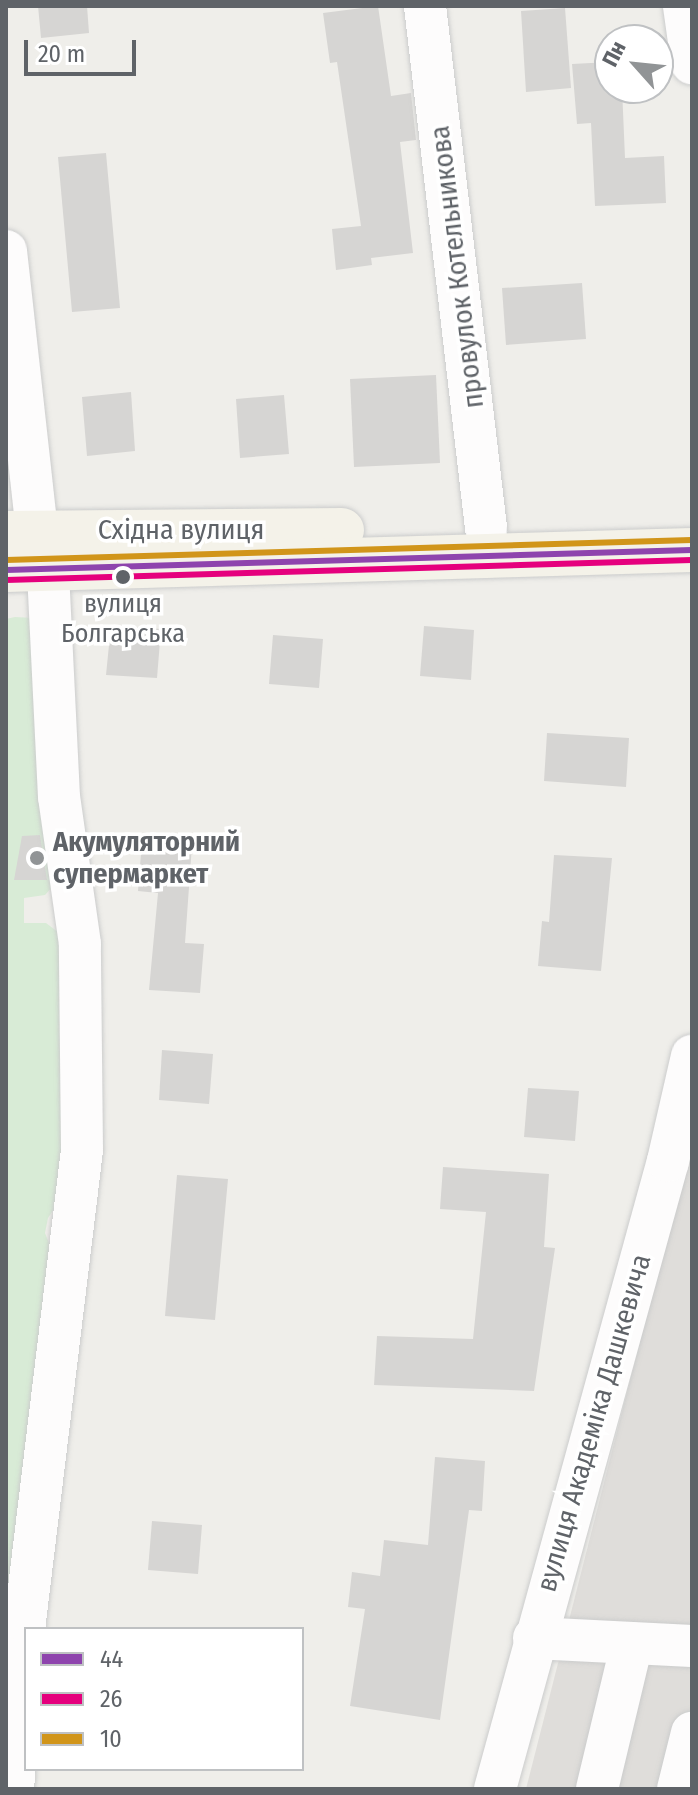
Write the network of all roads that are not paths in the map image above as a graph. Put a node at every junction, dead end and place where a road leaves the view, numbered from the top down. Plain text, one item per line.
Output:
1 (425, 6) edge
2 (684, 6) edge
3 (692, 63) edge
4 (6, 251) edge
5 (692, 522) edge
6 (486, 528) junction
7 (24, 550) edge
8 (692, 550) edge
9 (692, 1056) edge
10 (25, 1627) edge
11 (24, 1635) edge
12 (534, 1638) junction
13 (632, 1643) junction
14 (692, 1646) edge
15 (692, 1733) edge
16 (13, 1789) edge
17 (495, 1789) edge
18 (597, 1789) edge
19 (678, 1789) edge

1 - 6 street, провулок Котельникова
2 - 3 street
4 - 7 street
5 - 6 main road, Східна вулиця
6 - 7 main road, Східна вулиця
7 - 8 main road, Східна вулиця
7 - 10 street
9 - 12 street, вулиця Академіка Дашкевича
11 - 16 street
12 - 13 street
12 - 17 street, вулиця Академіка Дашкевича
13 - 14 street
13 - 18 street
15 - 19 street

